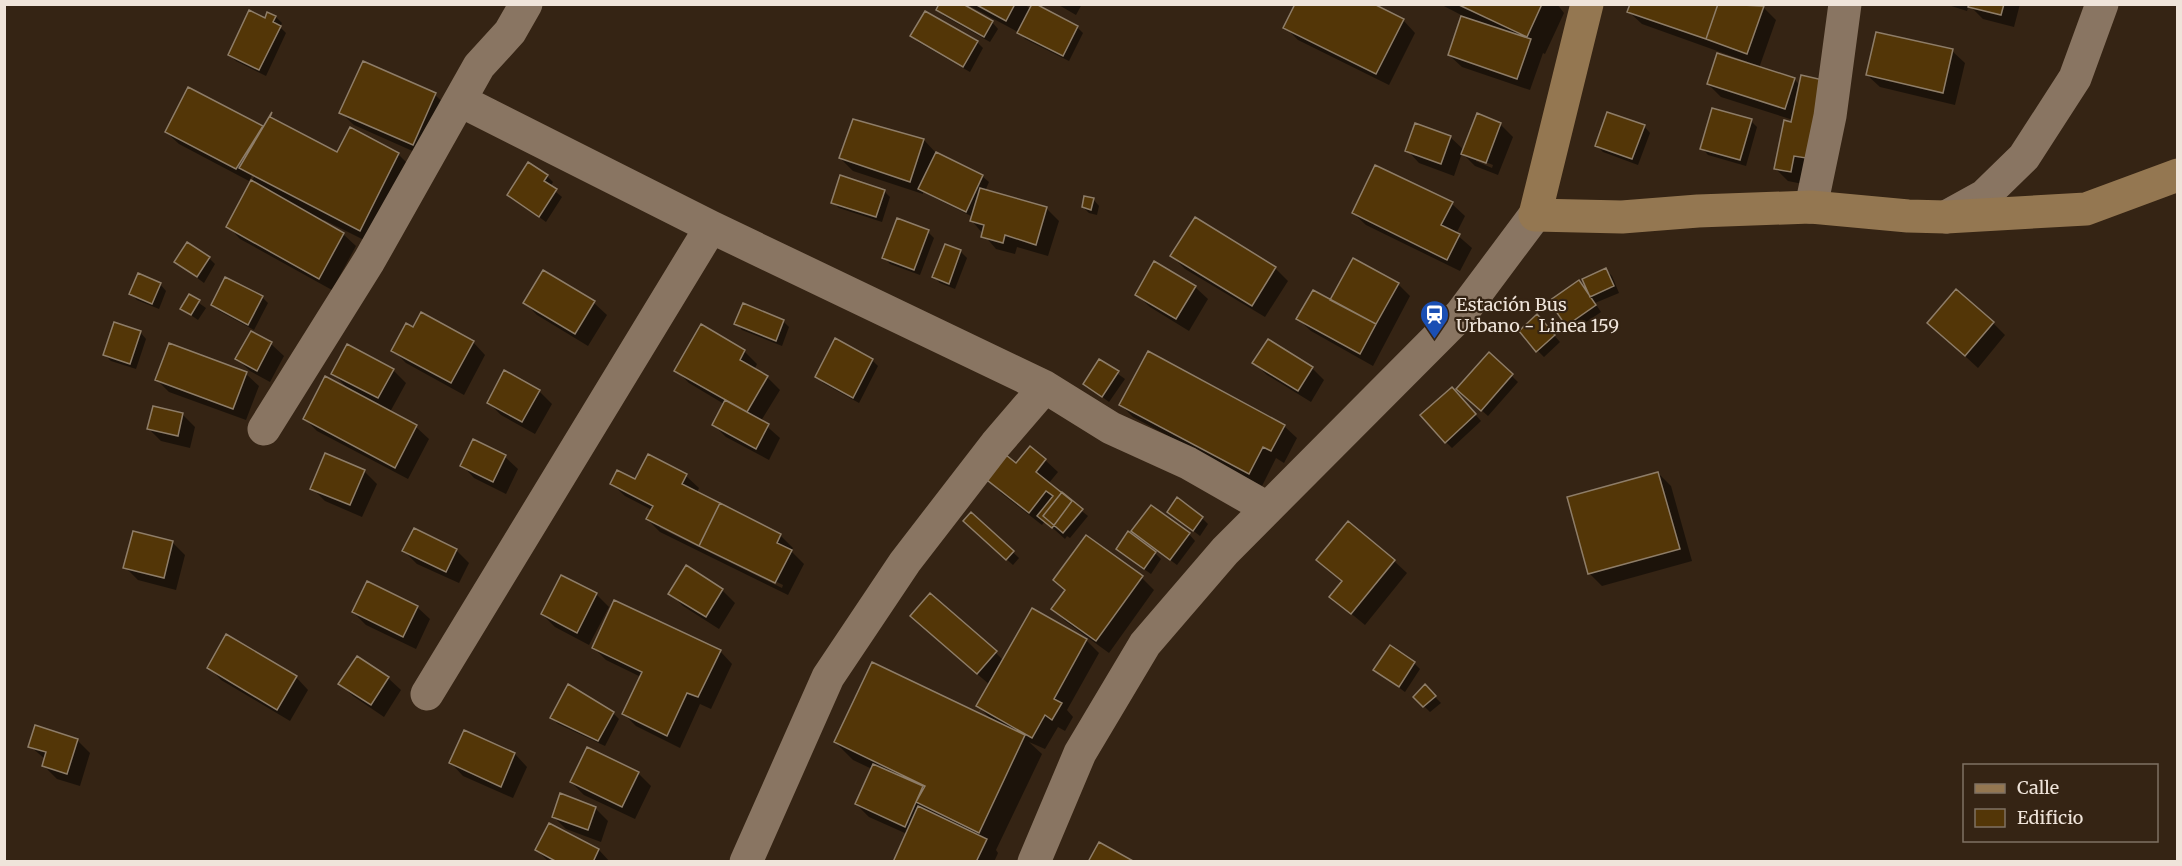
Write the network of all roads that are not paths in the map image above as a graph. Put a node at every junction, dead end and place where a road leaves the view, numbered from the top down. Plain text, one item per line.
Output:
1 (526, 4) edge
2 (1587, 4) edge
3 (1845, 4) edge
4 (2102, 4) edge
5 (461, 101) junction
6 (2178, 176) edge
7 (1810, 207) junction
8 (1535, 215) junction
9 (1946, 217) junction
10 (711, 227) junction
11 (1045, 387) junction
12 (264, 429) dead end
13 (1267, 508) junction
14 (427, 694) dead end
15 (747, 861) edge
16 (1034, 861) edge

1 - 5 street
2 - 8 street
3 - 7 street
4 - 9 street
5 - 10 street
5 - 12 street
6 - 9 street
7 - 8 street
7 - 9 street
8 - 13 street
10 - 11 street
10 - 14 street
11 - 13 street
11 - 15 street
13 - 16 street

